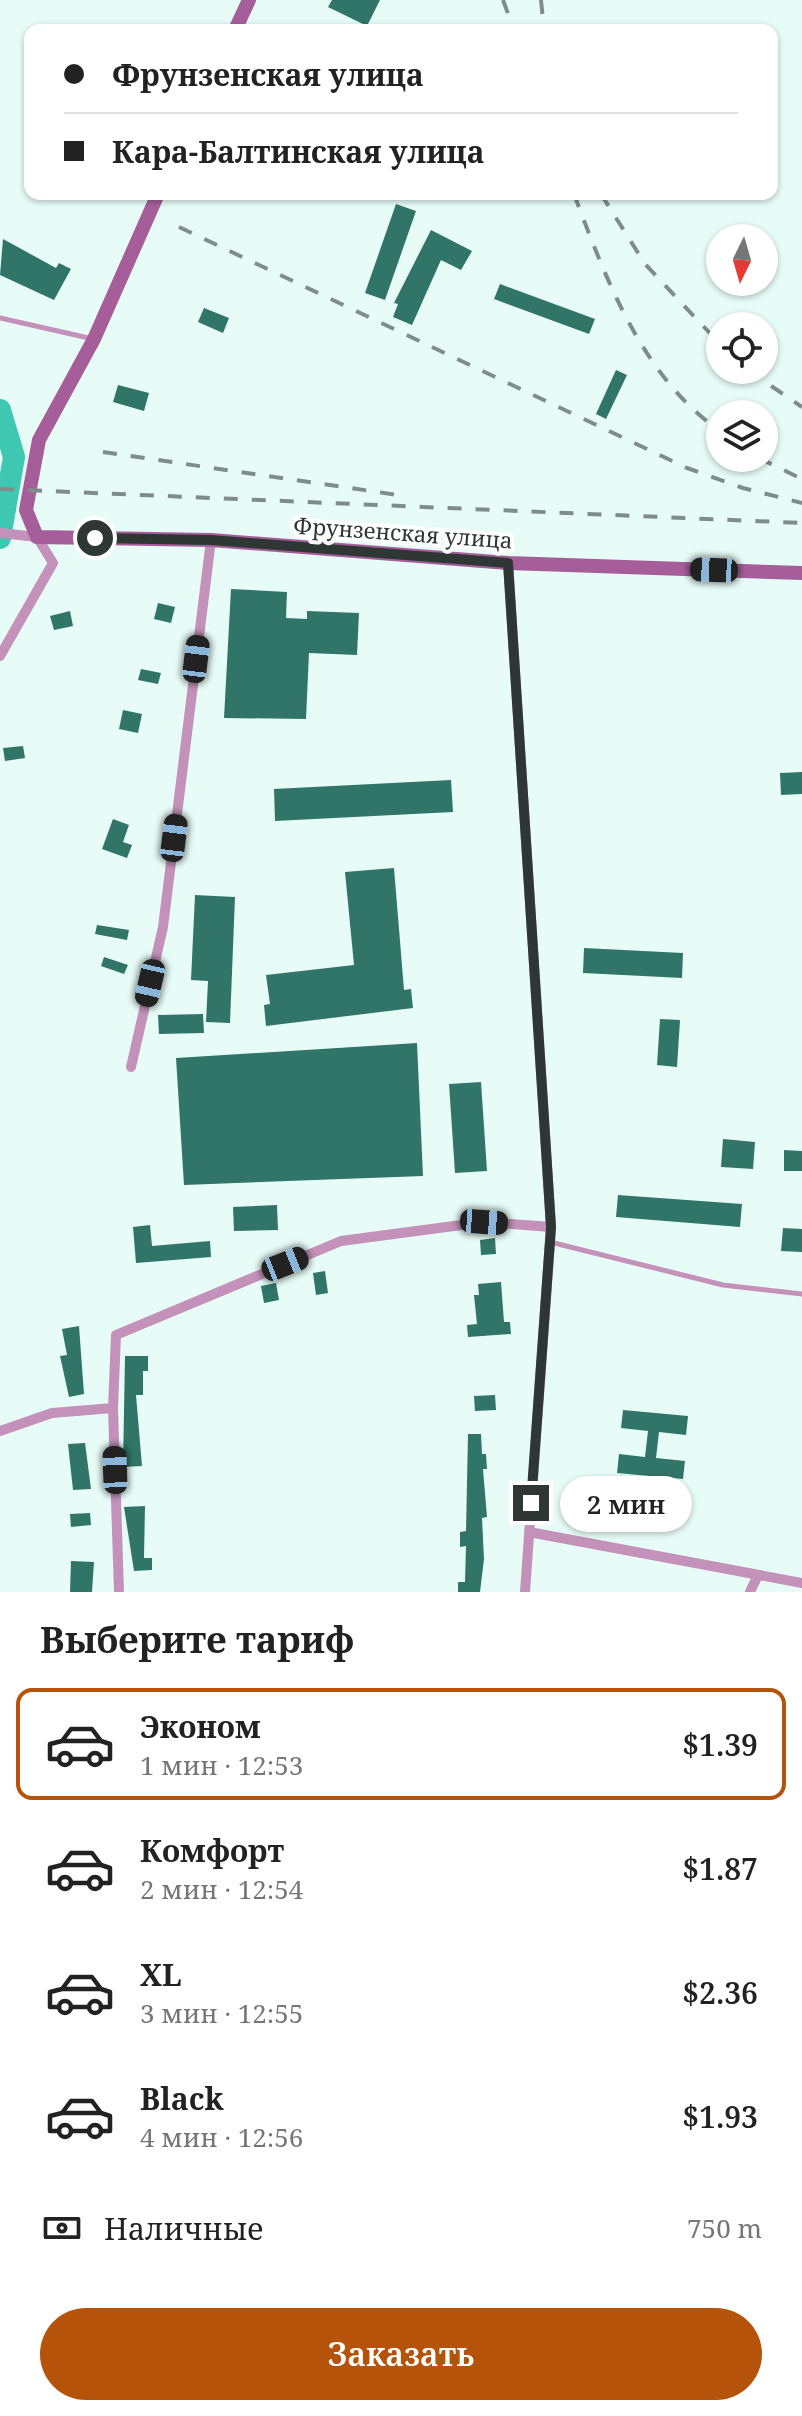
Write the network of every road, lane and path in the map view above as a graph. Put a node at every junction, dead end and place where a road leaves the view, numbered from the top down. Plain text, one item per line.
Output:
1 (249, 0) edge
2 (238, 24) edge
3 (155, 200) edge
4 (0, 318) edge
5 (94, 339) junction
6 (0, 533) edge
7 (37, 537) junction
8 (211, 540) junction
9 (508, 563) junction
10 (802, 573) edge
11 (0, 656) edge
12 (131, 1067) dead end
13 (551, 1227) junction
14 (550, 1242) junction
15 (802, 1294) edge
16 (113, 1408) junction
17 (0, 1431) edge
18 (529, 1532) junction
19 (758, 1575) junction
20 (802, 1583) edge
21 (119, 1592) edge
22 (525, 1592) edge
23 (750, 1592) edge

1 - 2 street
3 - 5 street
4 - 5 lane
5 - 7 street
6 - 7 street, Фрунзенская улица
7 - 8 street, Фрунзенская улица
7 - 11 street
8 - 9 street, Фрунзенская улица
8 - 12 street
9 - 10 street, Фрунзенская улица
9 - 13 street
13 - 14 street
13 - 16 street
14 - 15 lane
14 - 18 street
16 - 17 street
16 - 21 street
18 - 19 street
18 - 22 street
19 - 20 street
19 - 23 street

